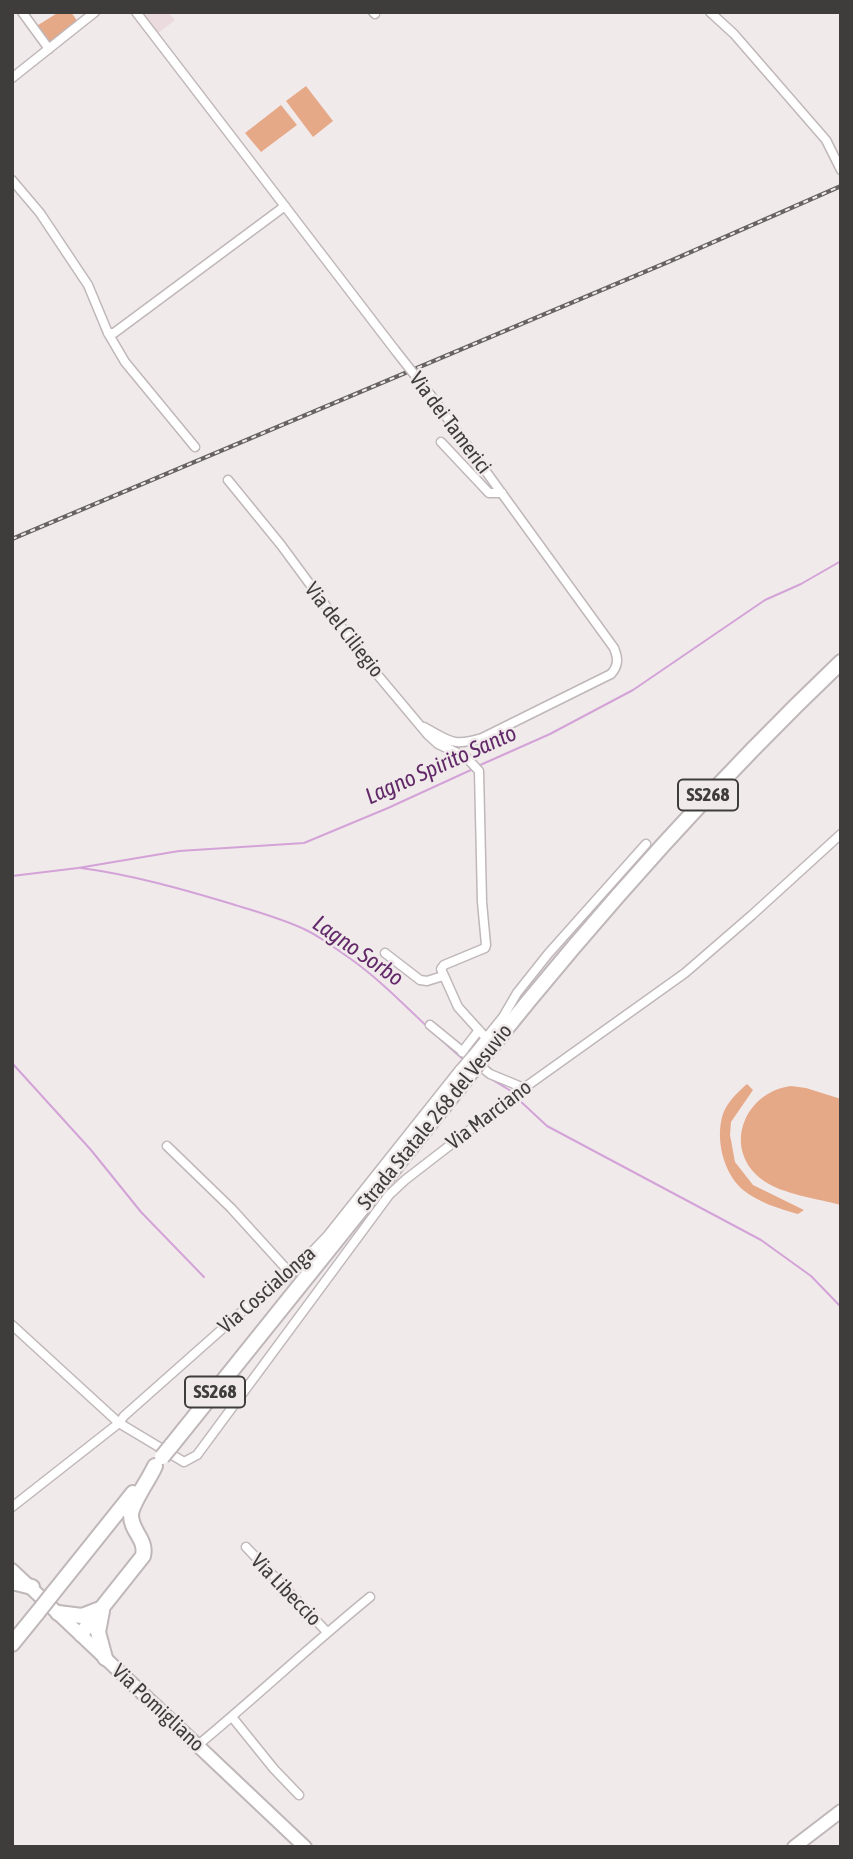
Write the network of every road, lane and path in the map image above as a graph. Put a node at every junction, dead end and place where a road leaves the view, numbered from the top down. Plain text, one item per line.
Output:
1 (22, 12) edge
2 (95, 12) edge
3 (136, 12) edge
4 (710, 12) edge
5 (49, 49) junction
6 (12, 78) edge
7 (841, 170) edge
8 (12, 180) edge
9 (285, 206) junction
10 (108, 333) junction
11 (441, 442) dead end
12 (195, 447) dead end
13 (228, 480) dead end
14 (502, 493) junction
15 (841, 662) edge
16 (422, 725) junction
17 (841, 834) edge
18 (646, 844) dead end
19 (385, 953) dead end
20 (443, 976) junction
21 (430, 1025) dead end
22 (479, 1030) junction
23 (486, 1038) junction
24 (462, 1052) junction
25 (481, 1052) junction
26 (464, 1072) junction
27 (524, 1088) junction
28 (167, 1146) dead end
29 (291, 1274) junction
30 (12, 1325) edge
31 (118, 1423) junction
32 (163, 1456) junction
33 (12, 1507) edge
34 (136, 1532) junction
35 (246, 1547) dead end
36 (12, 1570) edge
37 (70, 1572) junction
38 (12, 1582) edge
39 (32, 1587) junction
40 (370, 1597) dead end
41 (104, 1606) junction
42 (58, 1613) junction
43 (34, 1617) junction
44 (327, 1632) junction
45 (81, 1634) junction
46 (12, 1637) edge
47 (12, 1644) edge
48 (105, 1658) junction
49 (232, 1717) junction
50 (198, 1745) junction
51 (299, 1795) dead end
52 (841, 1811) edge
53 (305, 1847) edge
54 (794, 1847) edge

1 - 5 street
2 - 5 street
3 - 9 street, Via dei Tamerici
4 - 7 street
5 - 6 street
8 - 10 street
9 - 10 street
9 - 14 street, Via dei Tamerici, bridge
10 - 12 street
11 - 14 street
13 - 16 street, Via del Ciliegio
14 - 16 street, Via dei Tamerici
15 - 25 highway, Strada Statale 268 del Vesuvio / SS268
16 - 20 street, Via del Ciliegio
17 - 27 street, Via Marciano
18 - 23 street
19 - 20 street
20 - 22 street
21 - 24 street
22 - 23 street
22 - 24 street
23 - 25 street
24 - 27 street
25 - 26 highway, Strada Statale 268 del Vesuvio / SS268, bridge
26 - 29 street, Via Coscialonga
26 - 32 highway, Strada Statale 268 del Vesuvio / SS268
27 - 31 street, Via Marciano
28 - 29 street
29 - 31 street, Via Coscialonga
30 - 31 street
31 - 33 street, Via Coscialonga
32 - 34 highway, SS268
32 - 37 highway, Strada Statale 268 del Vesuvio / SS268
34 - 37 highway
34 - 41 highway, SS268
35 - 44 street, Via Libeccio
36 - 39 main road, Via Pomigliano
37 - 43 highway, Strada Statale 268 del Vesuvio / SS268, bridge
38 - 39 highway
39 - 42 main road, Via Pomigliano
40 - 44 street
41 - 42 highway
41 - 45 highway, SS268
41 - 48 highway
42 - 45 main road, Via Pomigliano
43 - 46 highway, SS268
43 - 47 highway, SS268
44 - 49 street
45 - 48 main road, Via Pomigliano
48 - 50 main road, Via Pomigliano
49 - 50 street
49 - 51 street
50 - 53 main road, Via Pomigliano
52 - 54 main road

